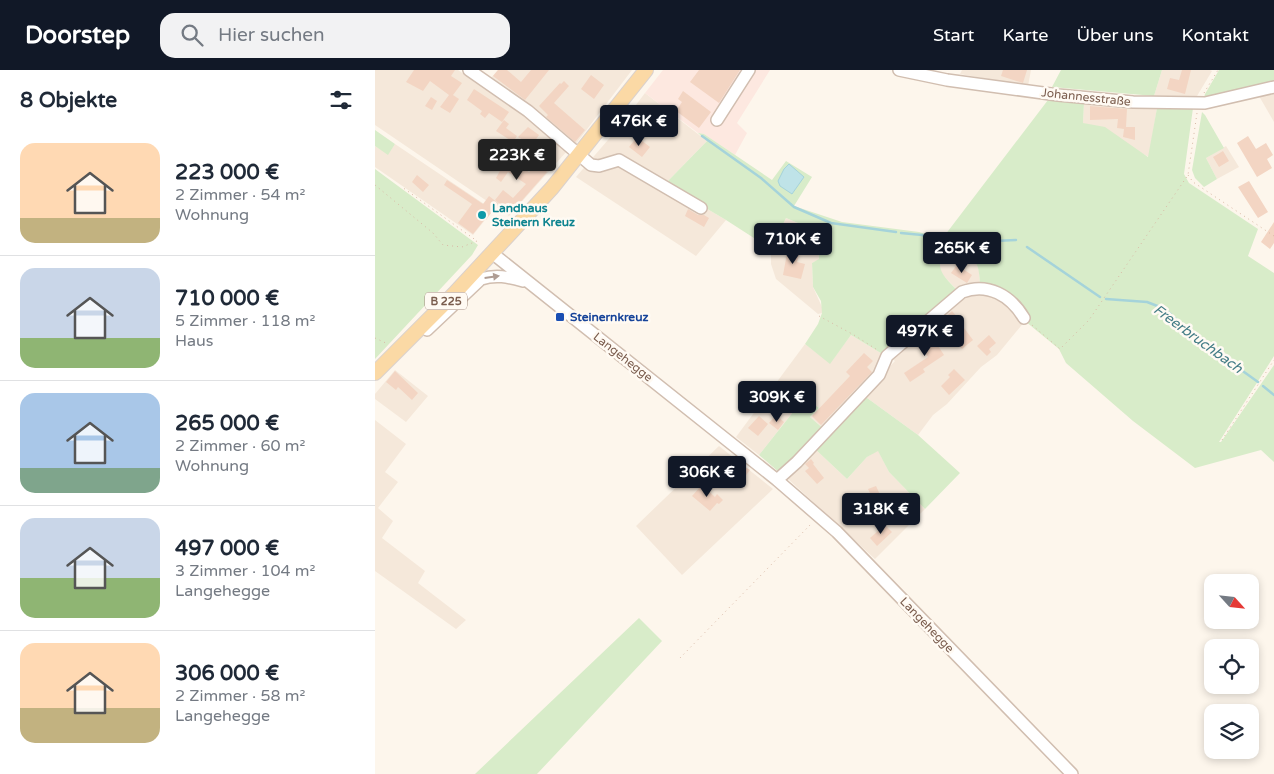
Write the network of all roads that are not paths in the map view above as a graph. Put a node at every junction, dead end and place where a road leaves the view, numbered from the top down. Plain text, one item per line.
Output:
1 (469, 70) edge
2 (646, 70) edge
3 (749, 70) edge
4 (899, 70) edge
5 (1274, 88) edge
6 (717, 120) dead end
7 (579, 156) junction
8 (701, 208) dead end
9 (492, 253) junction
10 (529, 283) junction
11 (1024, 318) road end
12 (399, 348) junction
13 (375, 373) edge
14 (777, 480) junction
15 (1072, 774) edge

1 - 7 street
2 - 7 main road, B 225
3 - 6 street
4 - 5 street, Johannesstraße
7 - 8 street
7 - 9 main road, B 225
9 - 10 street, Langehegge
9 - 12 main road, B 225
12 -> 10 street, B 225
10 - 14 street, Langehegge
11 - 14 street
12 - 13 main road, B 225
14 - 15 street, Langehegge

